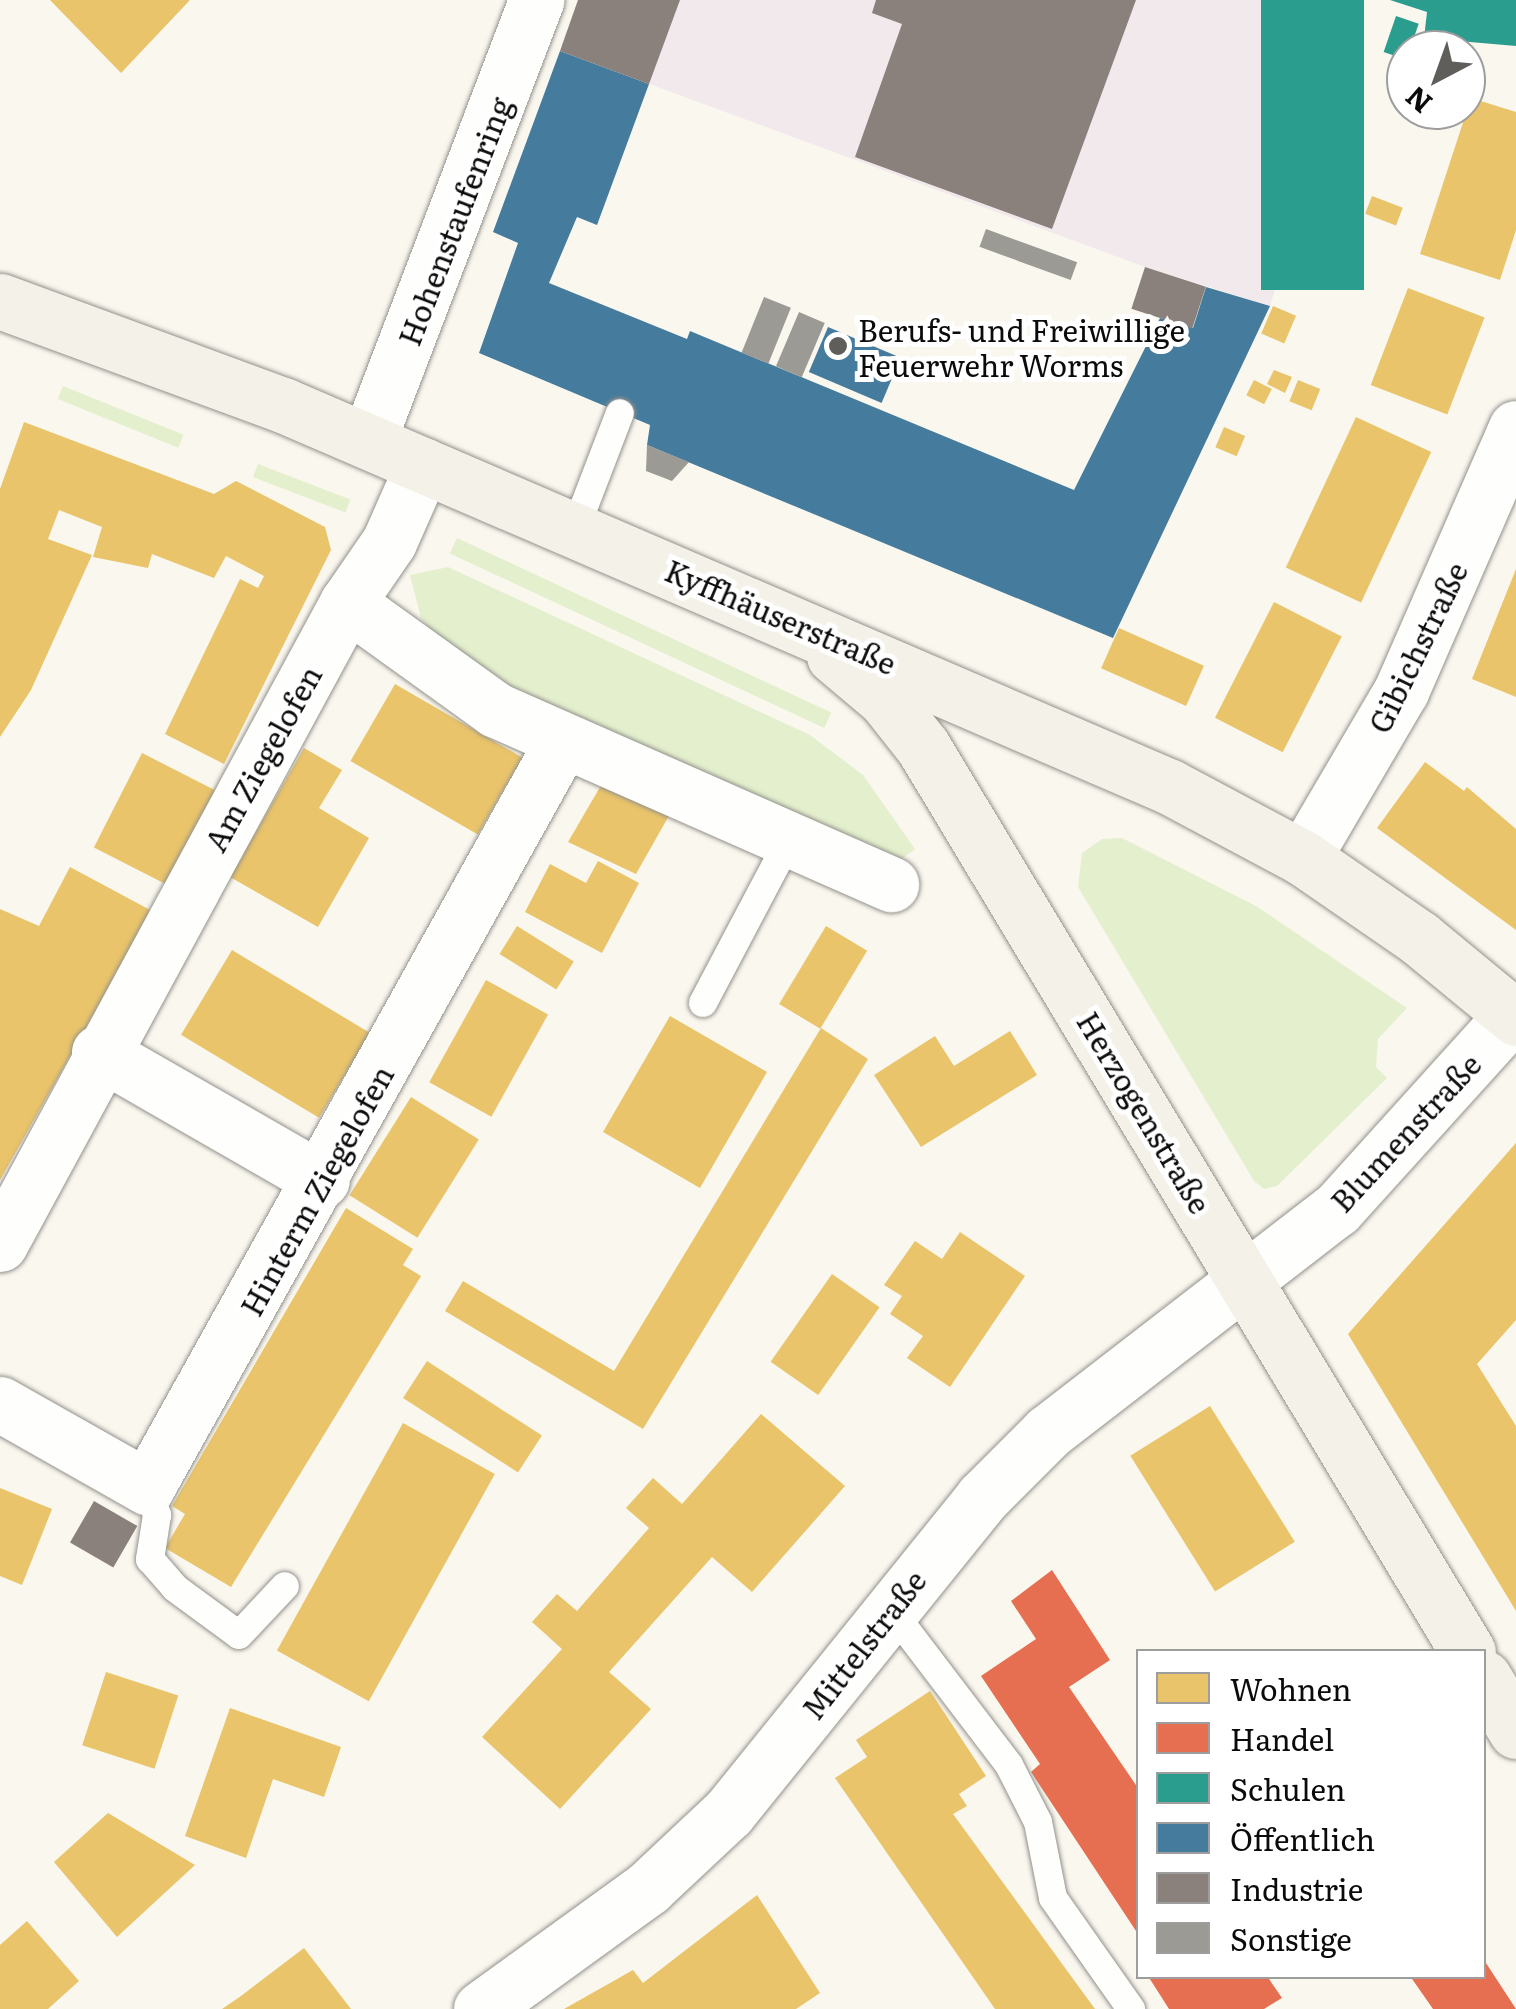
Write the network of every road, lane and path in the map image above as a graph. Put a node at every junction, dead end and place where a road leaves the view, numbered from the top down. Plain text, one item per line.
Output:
1 (536, 0) edge
2 (3, 313) edge
3 (620, 413) dead end
4 (1516, 428) edge
5 (368, 441) junction
6 (423, 464) junction
7 (576, 530) junction
8 (348, 604) junction
9 (776, 612) junction
10 (562, 742) junction
11 (790, 838) junction
12 (1303, 858) junction
13 (890, 884) dead end
14 (703, 1003) dead end
15 (1514, 1016) edge
16 (100, 1052) junction
17 (322, 1180) junction
18 (0, 1244) edge
19 (1246, 1280) junction
20 (0, 1404) edge
21 (147, 1487) junction
22 (284, 1586) dead end
23 (890, 1610) junction
24 (1466, 1649) edge
25 (1486, 1681) edge
26 (1516, 1731) edge
27 (481, 2009) edge
28 (1131, 2009) edge

1 - 5 street, Hohenstaufenring
2 - 5 main road, Kyffhäuserstraße
3 - 7 lane
4 - 12 street, Gibichstraße
5 - 6 main road, Kyffhäuserstraße
6 - 7 main road, Kyffhäuserstraße
6 - 8 street, Am Ziegelofen
7 - 9 main road, Kyffhäuserstraße
8 - 10 street
8 - 16 street, Am Ziegelofen
9 - 12 main road, Kyffhäuserstraße
9 - 19 main road, Herzogenstraße
10 - 11 street
10 - 17 street, Hinterm Ziegelofen
11 - 13 street
11 - 14 lane
12 - 15 main road, Kyffhäuserstraße
15 - 19 street, Blumenstraße
16 - 17 street
16 - 18 street, Am Ziegelofen
17 - 21 street, Hinterm Ziegelofen
19 - 23 street, Mittelstraße
19 - 24 main road, Herzogenstraße
20 - 21 street
21 - 22 lane
23 - 27 street, Mittelstraße
23 - 28 lane
25 - 26 main road

